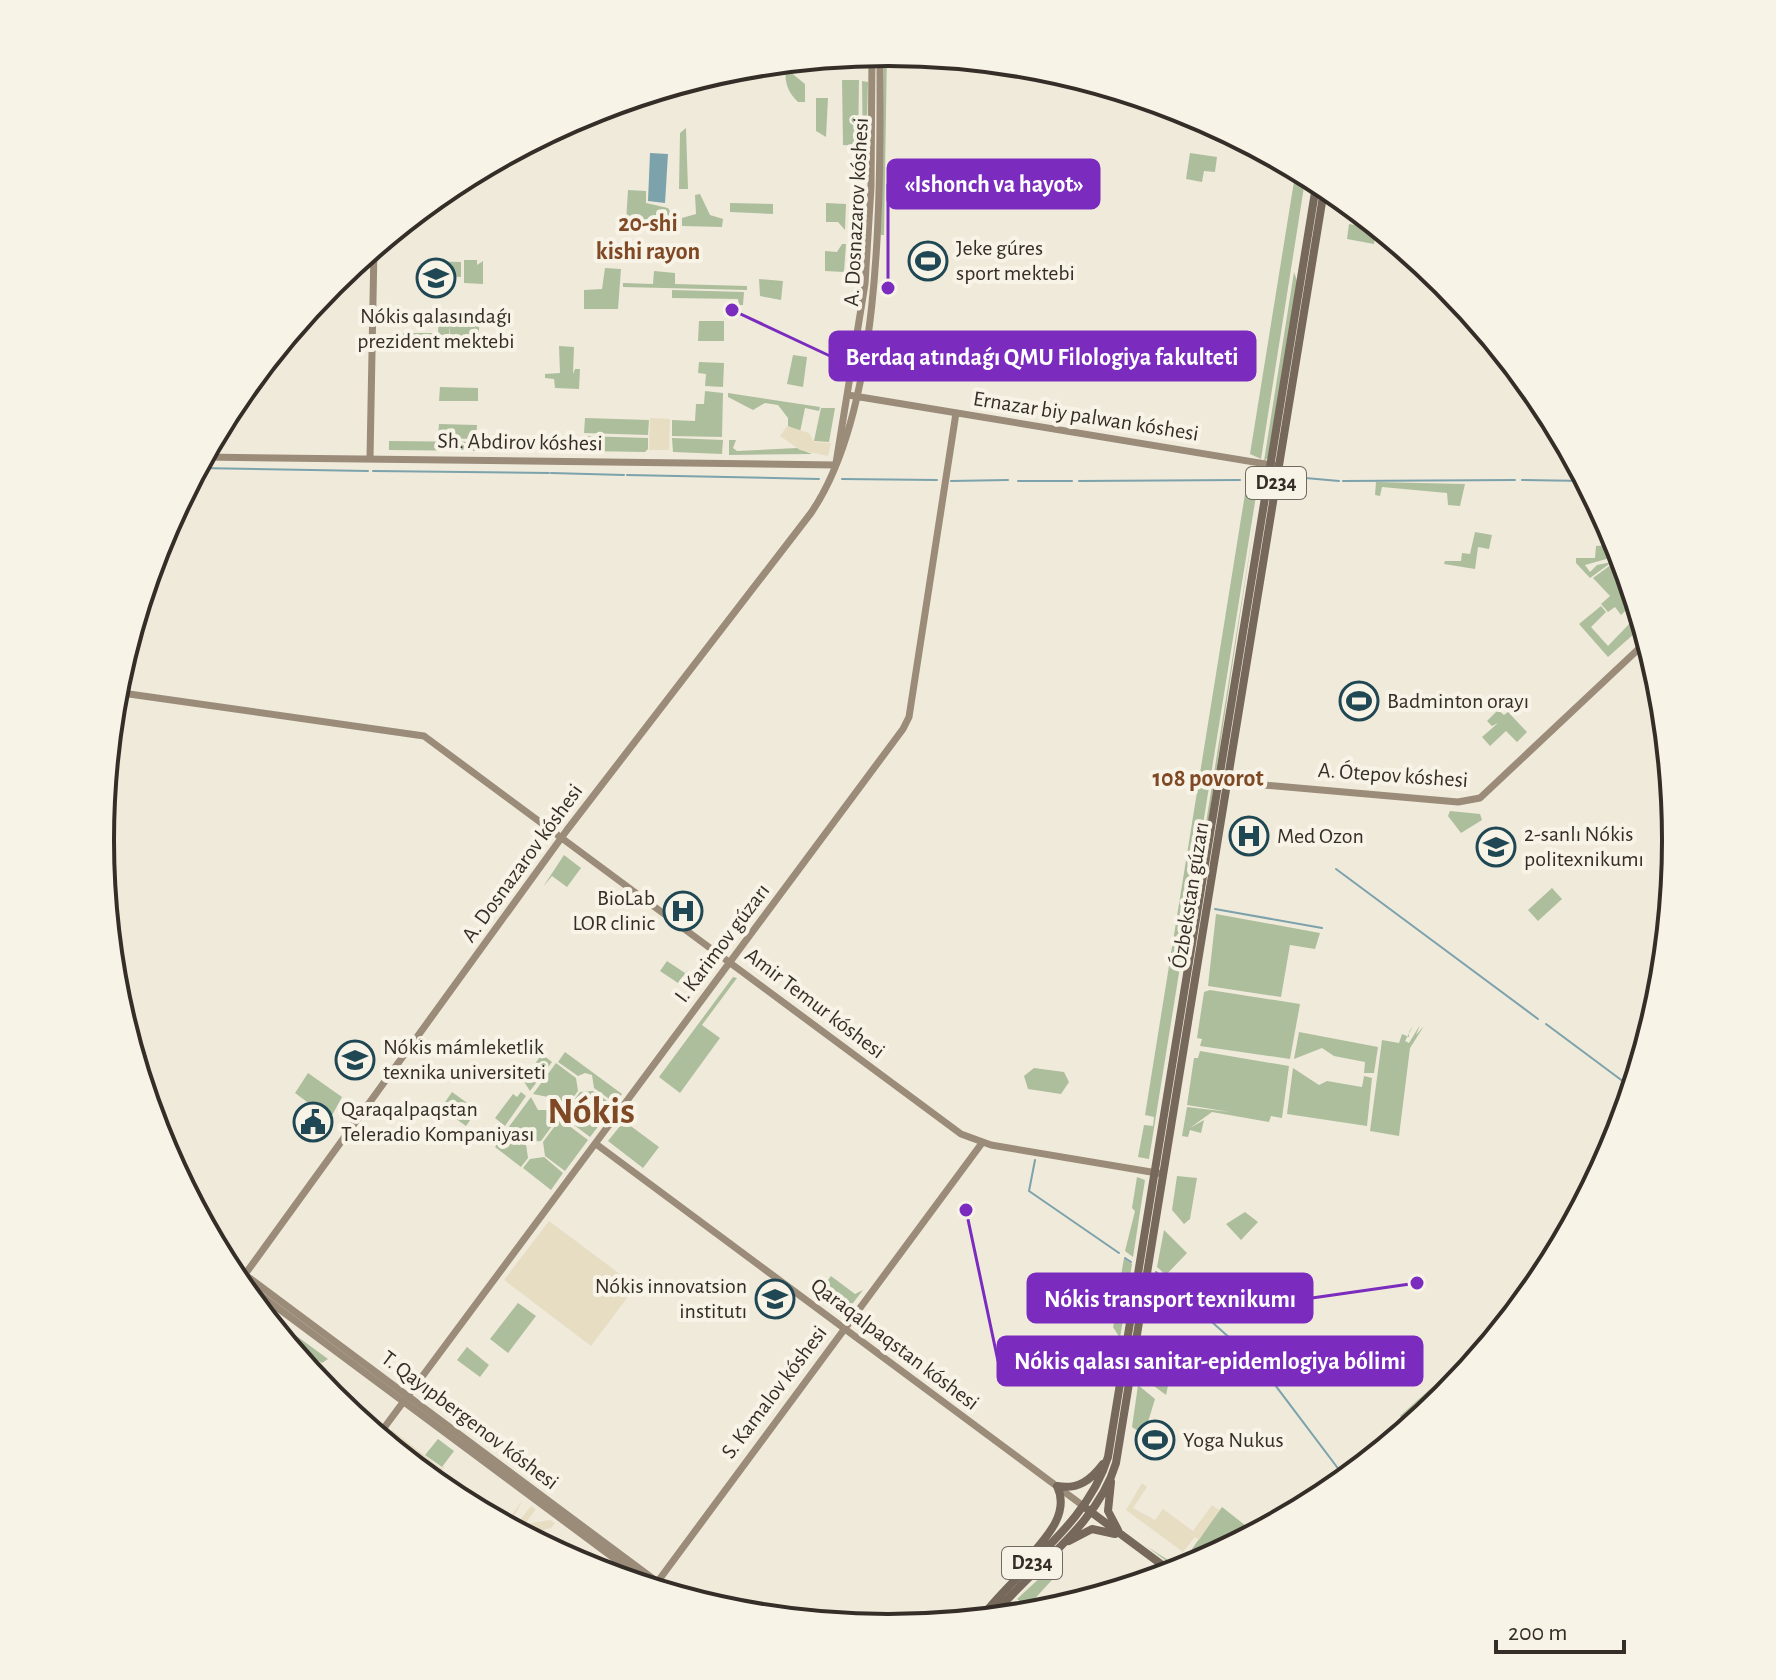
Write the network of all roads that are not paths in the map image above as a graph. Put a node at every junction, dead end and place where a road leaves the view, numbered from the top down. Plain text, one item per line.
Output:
1 (880, 66) edge
2 (872, 67) edge
3 (1315, 194) edge
4 (1322, 199) edge
5 (374, 262) edge
6 (852, 396) junction
7 (956, 413) junction
8 (216, 457) edge
9 (370, 458) junction
10 (836, 465) junction
11 (1275, 466) junction
12 (1638, 649) edge
13 (128, 694) edge
14 (1222, 781) junction
15 (561, 838) junction
16 (730, 963) junction
17 (982, 1143) junction
18 (596, 1144) junction
19 (1159, 1173) junction
20 (246, 1272) edge
21 (262, 1294) edge
22 (844, 1328) junction
23 (406, 1400) junction
24 (385, 1427) edge
25 (1108, 1457) junction
26 (1113, 1474) junction
27 (1057, 1486) junction
28 (1085, 1508) junction
29 (1124, 1537) junction
30 (1060, 1547) junction
31 (1161, 1564) edge
32 (634, 1571) edge
33 (659, 1579) edge
34 (1004, 1589) junction
35 (1004, 1605) edge
36 (990, 1607) edge

1 - 6 main road, A. Dosnazarov kóshesi
2 - 6 main road, A. Dosnazarov kóshesi
3 - 11 main road, Ózbekstan gúzarı / D234
4 - 11 main road, Ózbekstan gúzarı / D234
5 - 9 main road
6 - 7 main road, Ernazar biy palwan kóshesi
6 - 10 main road, A. Dosnazarov kóshesi
7 - 11 main road, Ernazar biy palwan kóshesi
7 - 16 main road, I. Karimov gúzarı
8 - 9 main road, Sh. Abdirov kóshesi
9 - 10 main road, Sh. Abdirov kóshesi
10 - 15 main road, A. Dosnazarov kóshesi
11 - 14 main road, Ózbekstan gúzarı / D234
11 - 14 main road, Ózbekstan gúzarı / D234
12 - 14 main road, A. Ótepov kóshesi
13 - 15 main road, Amir Temur kóshesi
14 - 19 main road, Ózbekstan gúzarı / D234
15 - 16 main road, Amir Temur kóshesi
15 - 20 main road, A. Dosnazarov kóshesi
16 - 17 main road, Amir Temur kóshesi
16 - 18 main road, I. Karimov gúzarı
17 - 19 main road, Amir Temur kóshesi
17 - 22 main road, S. Kamalov kóshesi
18 - 22 main road, Qaraqalpaqstan kóshesi
18 - 23 main road, I. Karimov gúzarı
19 - 25 main road, Ózbekstan gúzarı / D234
19 - 26 main road, Ózbekstan gúzarı / D234
21 - 23 main road, T. Qayıpbergenov kóshesi
22 - 27 main road, Qaraqalpaqstan kóshesi
22 - 33 main road, S. Kamalov kóshesi
23 - 24 main road, I. Karimov gúzarı
23 - 32 main road, T. Qayıpbergenov kóshesi
25 - 27 main road
25 - 28 main road, Ózbekstan gúzarı / D234
26 - 28 main road, Ózbekstan gúzarı / D234
26 - 29 main road
27 - 28 main road, Qaraqalpaqstan kóshesi
27 - 34 main road
28 - 29 main road, Qaraqalpaqstan kóshesi
28 - 30 main road, D234
28 - 34 main road, D234
29 - 30 main road
29 - 31 main road, Qaraqalpaqstan kóshesi
30 - 35 main road, D234
34 - 36 main road, D234

